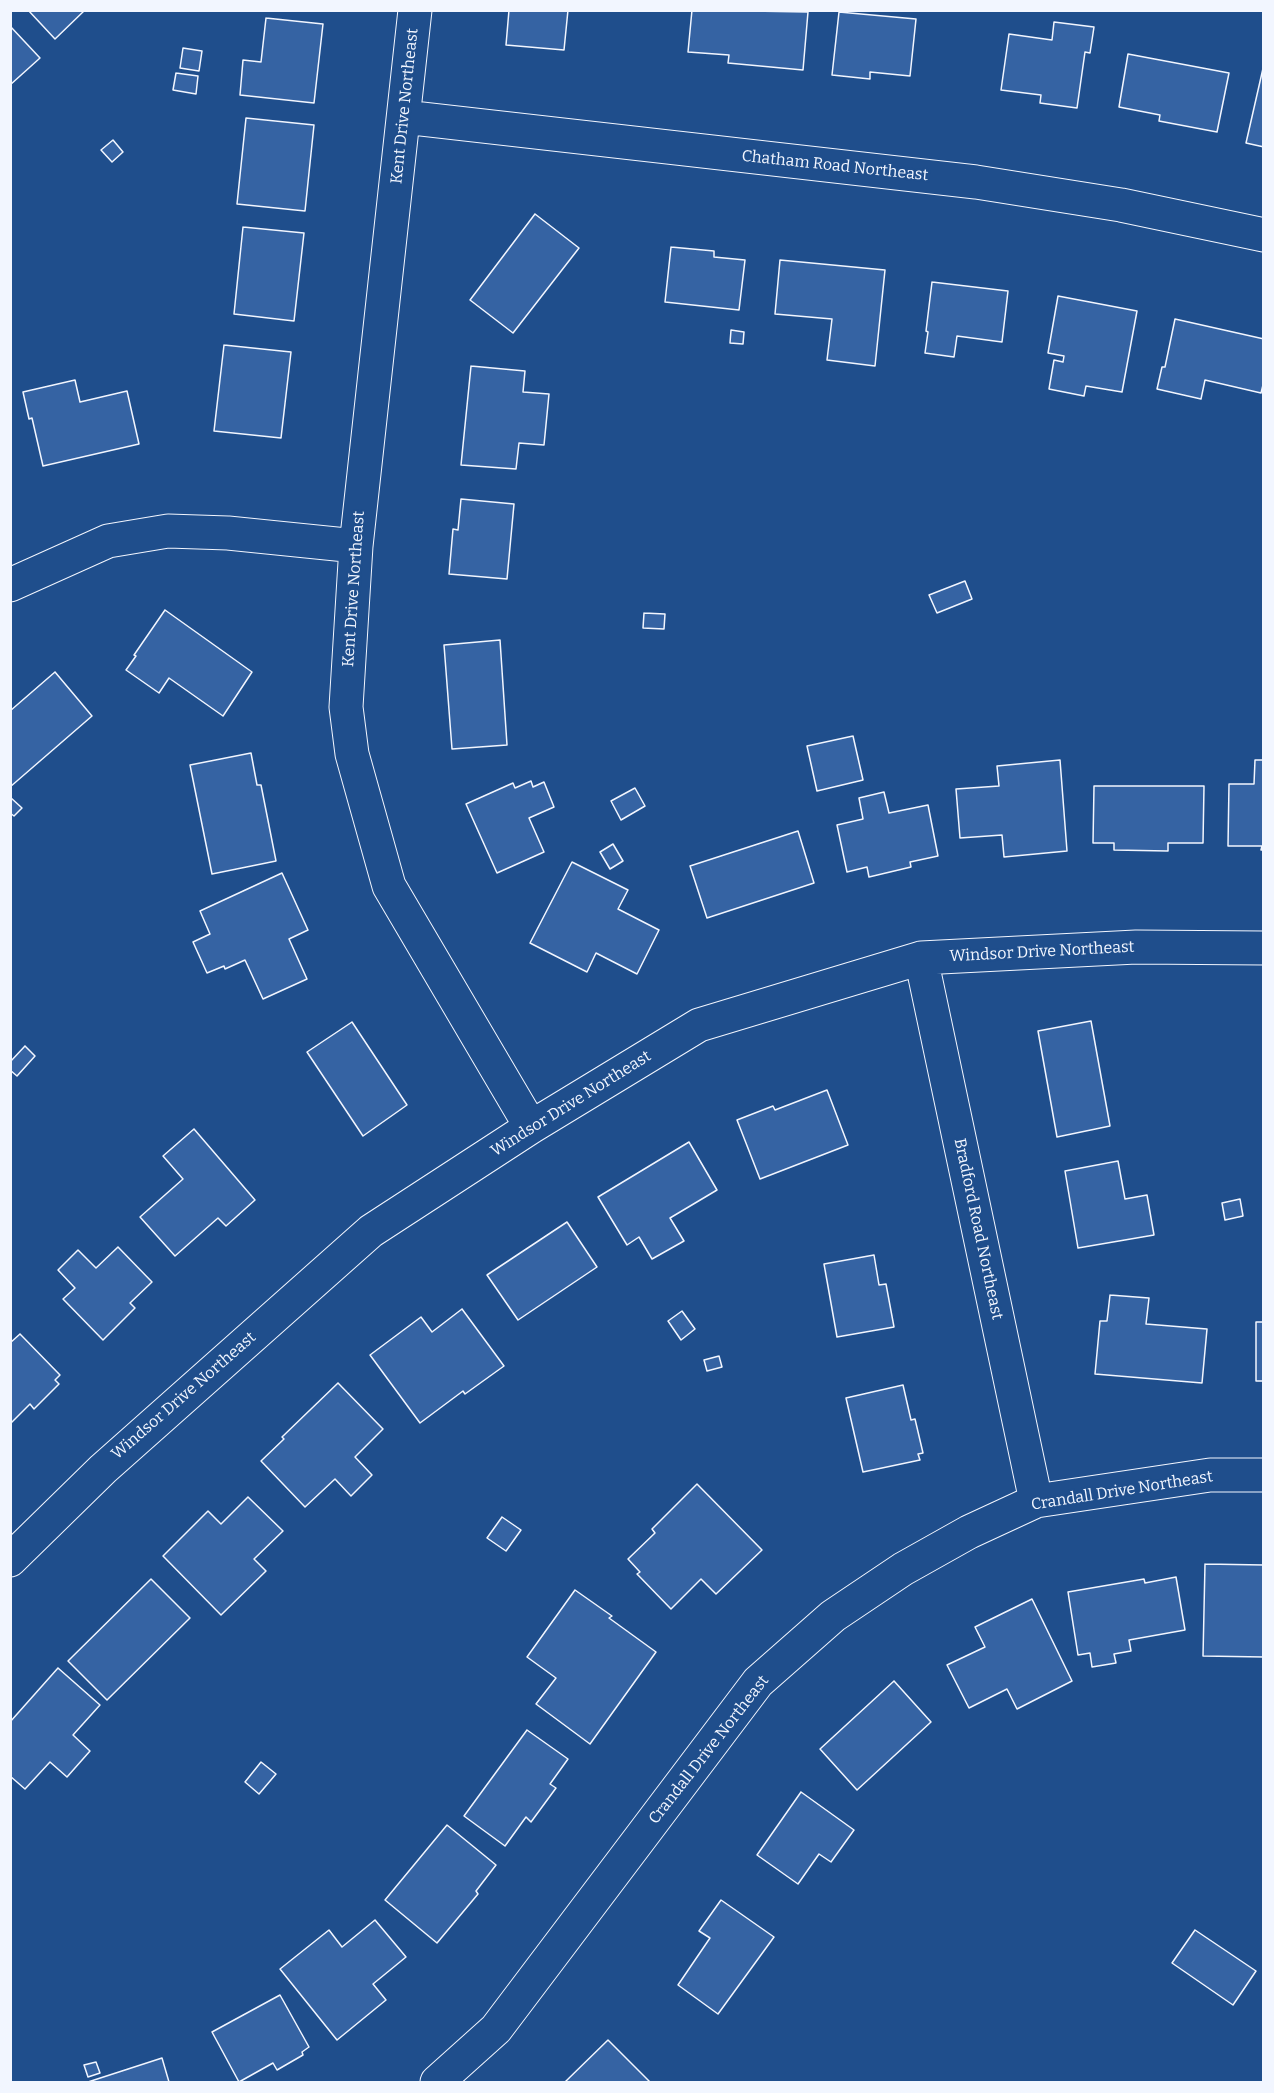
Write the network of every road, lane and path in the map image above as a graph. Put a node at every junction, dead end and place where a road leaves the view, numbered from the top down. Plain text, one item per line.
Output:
1 (415, 10) edge
2 (404, 117) junction
3 (1263, 235) edge
4 (356, 546) junction
5 (10, 585) edge
6 (1263, 948) edge
7 (921, 958) junction
8 (531, 1127) junction
9 (1263, 1475) edge
10 (1036, 1501) junction
11 (10, 1560) edge
12 (437, 2082) edge

1 - 2 street, Kent Drive Northeast
2 - 3 street, Chatham Road Northeast
2 - 4 street, Kent Drive Northeast
4 - 5 street
4 - 8 street, Kent Drive Northeast
6 - 7 street, Windsor Drive Northeast
7 - 8 street, Windsor Drive Northeast
7 - 10 street, Bradford Road Northeast
8 - 11 street, Windsor Drive Northeast
9 - 10 street, Crandall Drive Northeast
10 - 12 street, Crandall Drive Northeast

